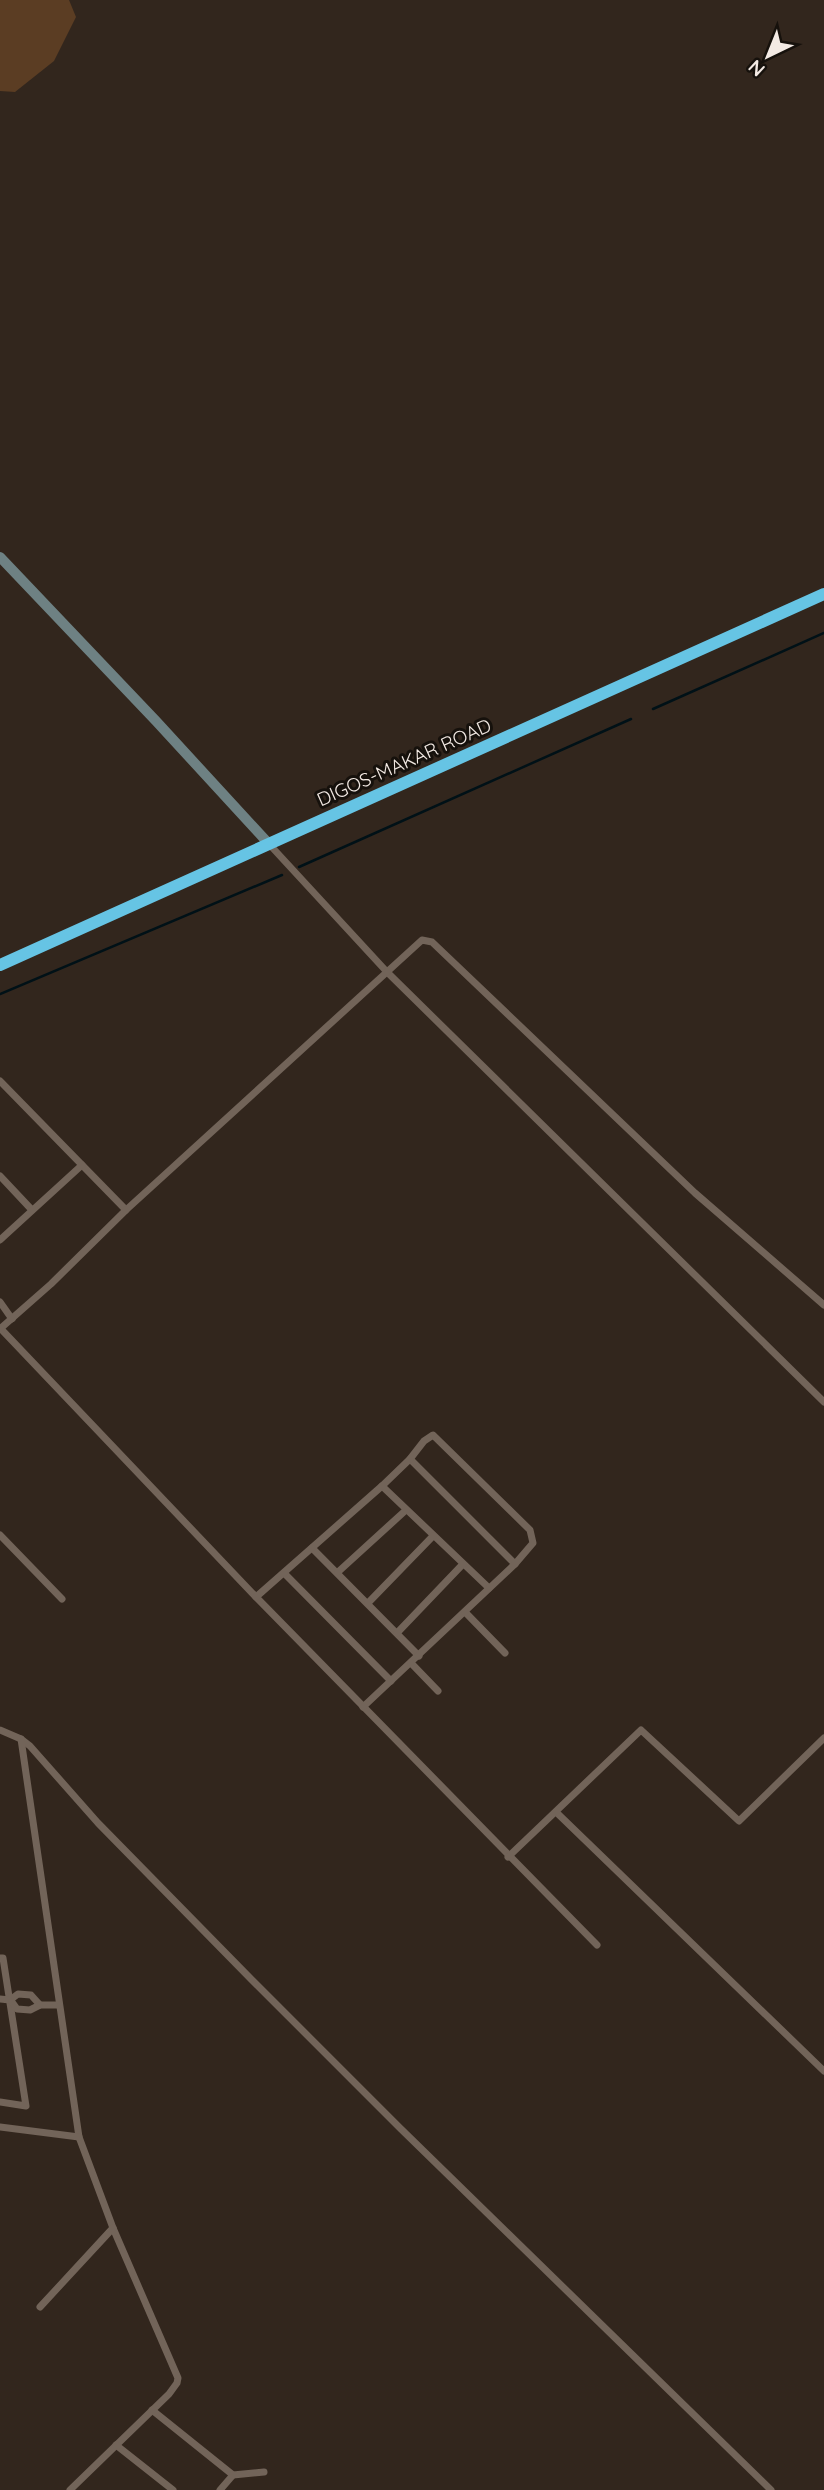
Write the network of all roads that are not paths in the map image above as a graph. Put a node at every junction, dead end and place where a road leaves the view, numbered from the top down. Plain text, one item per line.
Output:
1 (0, 557) edge
2 (824, 594) edge
3 (269, 844) junction
4 (0, 965) edge
5 (387, 972) junction
6 (0, 1081) edge
7 (10, 1091) junction
8 (0, 1097) edge
9 (82, 1165) junction
10 (0, 1176) edge
11 (32, 1210) junction
12 (126, 1210) junction
13 (0, 1240) edge
14 (0, 1302) edge
15 (824, 1306) edge
16 (12, 1319) junction
17 (0, 1329) edge
18 (824, 1402) edge
19 (410, 1459) junction
20 (382, 1486) junction
21 (407, 1510) junction
22 (0, 1535) edge
23 (433, 1536) junction
24 (312, 1548) junction
25 (463, 1564) junction
26 (515, 1564) junction
27 (338, 1572) junction
28 (284, 1573) junction
29 (489, 1588) junction
30 (256, 1597) junction
31 (62, 1598) dead end
32 (368, 1603) junction
33 (465, 1612) junction
34 (397, 1633) junction
35 (505, 1653) dead end
36 (419, 1656) junction
37 (411, 1663) junction
38 (391, 1681) junction
39 (438, 1691) dead end
40 (363, 1707) junction
41 (0, 1730) edge
42 (824, 1738) edge
43 (21, 1739) junction
44 (556, 1812) junction
45 (508, 1857) junction
46 (597, 1945) dead end
47 (0, 1958) edge
48 (0, 1998) edge
49 (10, 2000) junction
50 (40, 2005) junction
51 (59, 2005) junction
52 (824, 2071) edge
53 (0, 2102) edge
54 (0, 2127) edge
55 (79, 2137) junction
56 (113, 2228) junction
57 (40, 2307) dead end
58 (152, 2410) junction
59 (116, 2445) junction
60 (264, 2472) dead end
61 (233, 2475) junction
62 (70, 2490) edge
63 (173, 2490) edge
64 (220, 2490) edge
65 (771, 2490) edge

1 - 3 street
2 - 3 highway, DIGOS-MAKAR ROAD
3 - 4 highway, DIGOS-MAKAR ROAD
3 - 5 street
5 - 12 street
5 - 15 street
5 - 18 street
6 - 7 street
7 - 8 street
7 - 9 street
9 - 11 street
9 - 12 street
10 - 11 street
11 - 13 street
12 - 16 street
14 - 16 street
16 - 17 street
17 - 30 street
19 - 20 street
19 - 26 street
19 - 26 street
20 - 21 street
20 - 24 street
21 - 23 street
21 - 27 street
22 - 31 street
23 - 25 street
23 - 32 street
24 - 27 street
24 - 28 street
25 - 29 street
25 - 34 street
26 - 29 street
27 - 32 street
28 - 30 street
28 - 38 street
29 - 33 street
30 - 40 street
32 - 34 street
33 - 35 street
33 - 36 street
34 - 36 street
36 - 37 street
37 - 38 street
37 - 39 street
38 - 40 street
40 - 45 street
41 - 43 street
42 - 44 street
43 - 51 street
43 - 65 street
44 - 45 street
44 - 52 street
45 - 46 street
47 - 49 street
48 - 49 street
49 - 50 street
49 - 50 street
49 - 53 street
50 - 51 street
51 - 55 street
54 - 55 street
55 - 56 street
56 - 57 street
56 - 58 street
58 - 59 street
58 - 61 street
59 - 62 street
59 - 63 street
60 - 61 street
61 - 64 street

